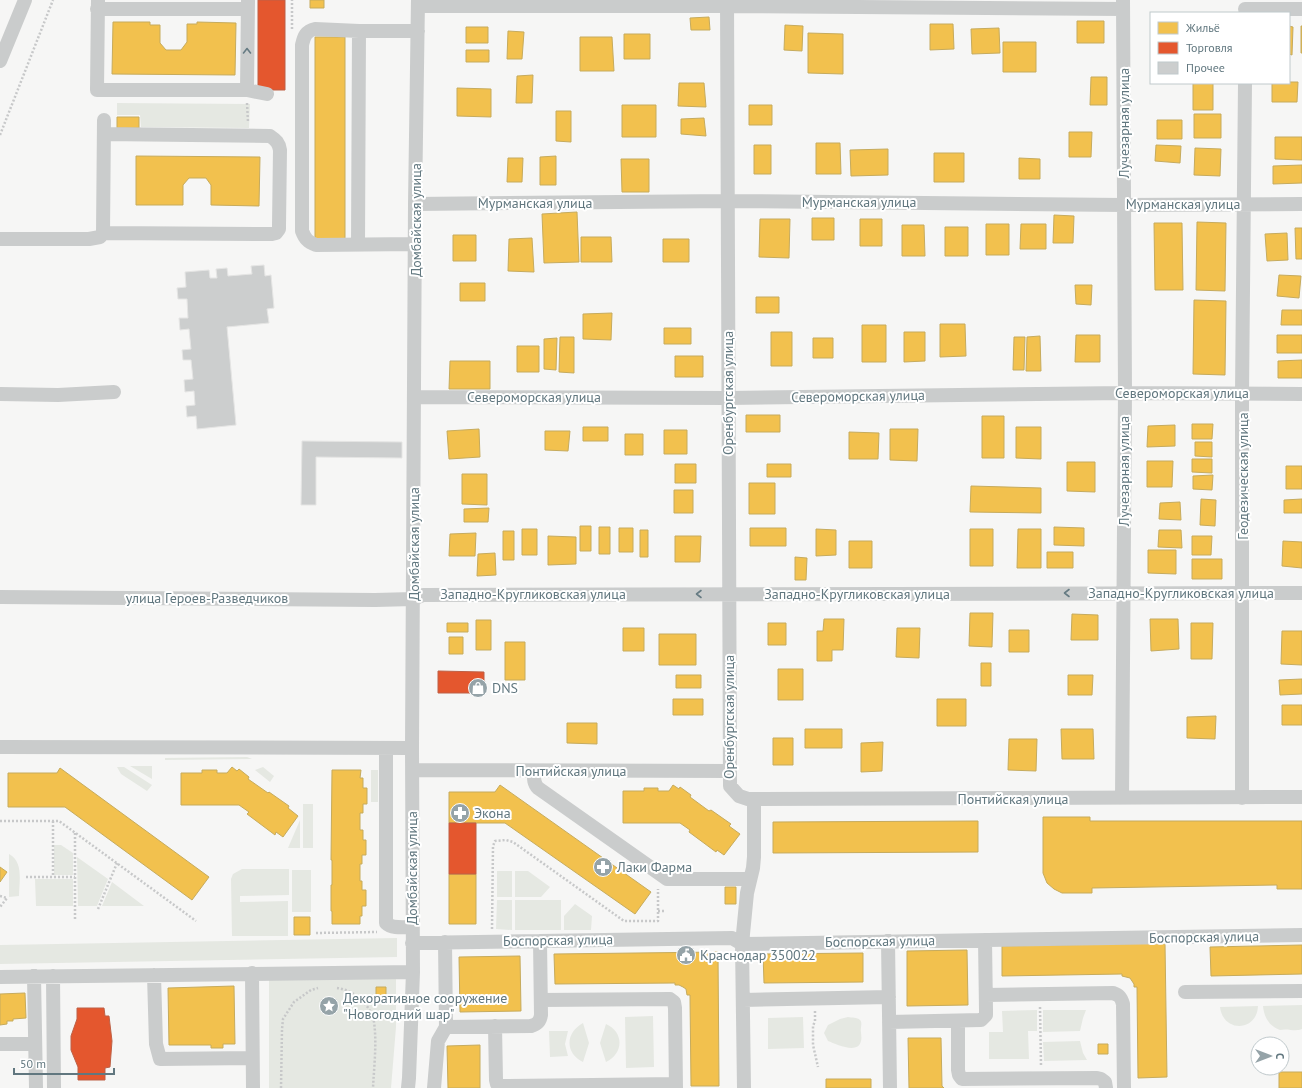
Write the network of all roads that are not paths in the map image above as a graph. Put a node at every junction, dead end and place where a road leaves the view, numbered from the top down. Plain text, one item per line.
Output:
1 (25, 0) edge
2 (418, 3) edge
3 (728, 3) edge
4 (98, 4) edge
5 (248, 4) edge
6 (1123, 5) edge
7 (1245, 7) edge
8 (1302, 9) edge
9 (359, 31) junction
10 (418, 31) junction
11 (0, 61) edge
12 (1245, 84) edge
13 (267, 94) dead end
14 (247, 97) junction
15 (728, 201) junction
16 (416, 204) junction
17 (1244, 204) junction
18 (1302, 204) edge
19 (1124, 205) junction
20 (103, 233) junction
21 (0, 239) edge
22 (358, 244) junction
23 (415, 244) junction
24 (114, 392) dead end
25 (1125, 393) junction
26 (0, 394) edge
27 (1242, 394) junction
28 (1302, 394) edge
29 (414, 397) junction
30 (728, 398) junction
31 (1243, 592) junction
32 (1124, 593) junction
33 (1302, 593) edge
34 (729, 594) junction
35 (0, 597) edge
36 (413, 599) junction
37 (0, 747) edge
38 (386, 748) junction
39 (412, 748) junction
40 (412, 770) junction
41 (534, 771) junction
42 (729, 771) junction
43 (730, 786) joint
44 (1302, 797) edge
45 (1122, 798) junction
46 (1242, 798) junction
47 (754, 799) junction
48 (750, 880) junction
49 (412, 927) junction
50 (1302, 935) edge
51 (985, 940) junction
52 (540, 941) junction
53 (888, 941) junction
54 (445, 942) junction
55 (412, 943) junction
56 (742, 944) junction
57 (413, 972) junction
58 (252, 973) junction
59 (154, 975) junction
60 (34, 976) junction
61 (53, 976) junction
62 (0, 977) edge
63 (1302, 991) edge
64 (1185, 992) dead end
65 (986, 995) junction
66 (889, 997) junction
67 (541, 1000) junction
68 (743, 1000) junction
69 (958, 1021) junction
70 (889, 1022) junction
71 (495, 1026) junction
72 (446, 1027) junction
73 (0, 1044) edge
74 (35, 1044) junction
75 (252, 1058) junction
76 (640, 1086) edge
77 (676, 1086) edge
78 (36, 1088) edge
79 (54, 1088) edge
80 (253, 1088) edge
81 (408, 1088) edge
82 (434, 1088) edge
83 (744, 1088) edge
84 (890, 1088) edge
85 (1106, 1088) edge
86 (1124, 1088) edge

1 - 11 street
2 - 3 street
2 - 10 street, Домбайская улица
3 - 6 street
3 - 15 street, Оренбургская улица
4 - 5 street
4 - 14 street
14 -> 5 street
6 - 19 street, Лучезарная улица
7 - 8 street
9 - 10 street
9 - 22 street
9 - 22 street
10 - 16 street, Домбайская улица
12 - 17 street, Геодезическая улица
13 - 14 street
15 - 16 street, Мурманская улица
15 - 19 street, Мурманская улица
15 - 30 street, Оренбургская улица
16 - 23 street, Домбайская улица
17 - 18 street, Мурманская улица
17 - 19 street, Мурманская улица
17 - 27 street, Геодезическая улица
19 - 25 street, Лучезарная улица
20 - 20 street
20 - 21 street
22 - 23 street
23 - 29 street, Домбайская улица
24 - 26 street
25 - 27 street, Североморская улица
25 - 30 street, Североморская улица
25 - 32 street, Лучезарная улица
27 - 28 street, Североморская улица
27 - 31 street, Геодезическая улица
29 - 30 street, Североморская улица
29 - 36 street, Домбайская улица
30 - 34 street, Оренбургская улица
31 - 32 street, Западно-Кругликовская улица
31 - 33 street, Западно-Кругликовская улица
31 - 46 street, Геодезическая улица
32 -> 34 street, Западно-Кругликовская улица
32 - 45 street, Лучезарная улица
34 -> 36 street, Западно-Кругликовская улица
34 - 42 street, Оренбургская улица
35 - 36 street, улица Героев-Разведчиков
36 - 39 street, Домбайская улица
37 - 38 street
38 - 39 street
38 - 49 street
39 - 40 street, Домбайская улица
40 - 41 street, Понтийская улица
40 - 49 street, Домбайская улица
41 - 42 street, Понтийская улица
41 - 48 street
42 - 43 street, Оренбургская улица
43 - 47 street, Понтийская улица
44 - 46 street, Понтийская улица
45 - 46 street, Понтийская улица
45 - 47 street, Понтийская улица
47 - 48 street
48 - 56 street
49 - 55 street, Домбайская улица
50 - 51 street, Боспорская улица
51 - 53 street, Боспорская улица
51 - 65 street
52 - 54 street, Боспорская улица
52 - 56 street, Боспорская улица
52 - 67 street
53 - 56 street, Боспорская улица
53 - 66 street
54 - 55 street, Боспорская улица
54 - 72 street
55 - 57 street, Домбайская улица
56 - 68 street
57 - 58 street
57 - 81 street, Домбайская улица
58 - 59 street
58 - 75 street
59 - 61 street
59 - 75 street
60 - 61 street
60 - 62 street
60 - 74 street
61 - 79 street
63 - 64 street
65 - 69 street
65 - 86 street
66 - 68 street
66 - 70 street
67 - 71 street
67 - 77 street
68 - 83 street
69 - 70 street
69 - 85 street
70 - 84 street
71 - 72 street
71 - 76 street
72 - 82 street
73 - 74 street
74 - 78 street
75 - 80 street
76 - 77 street

